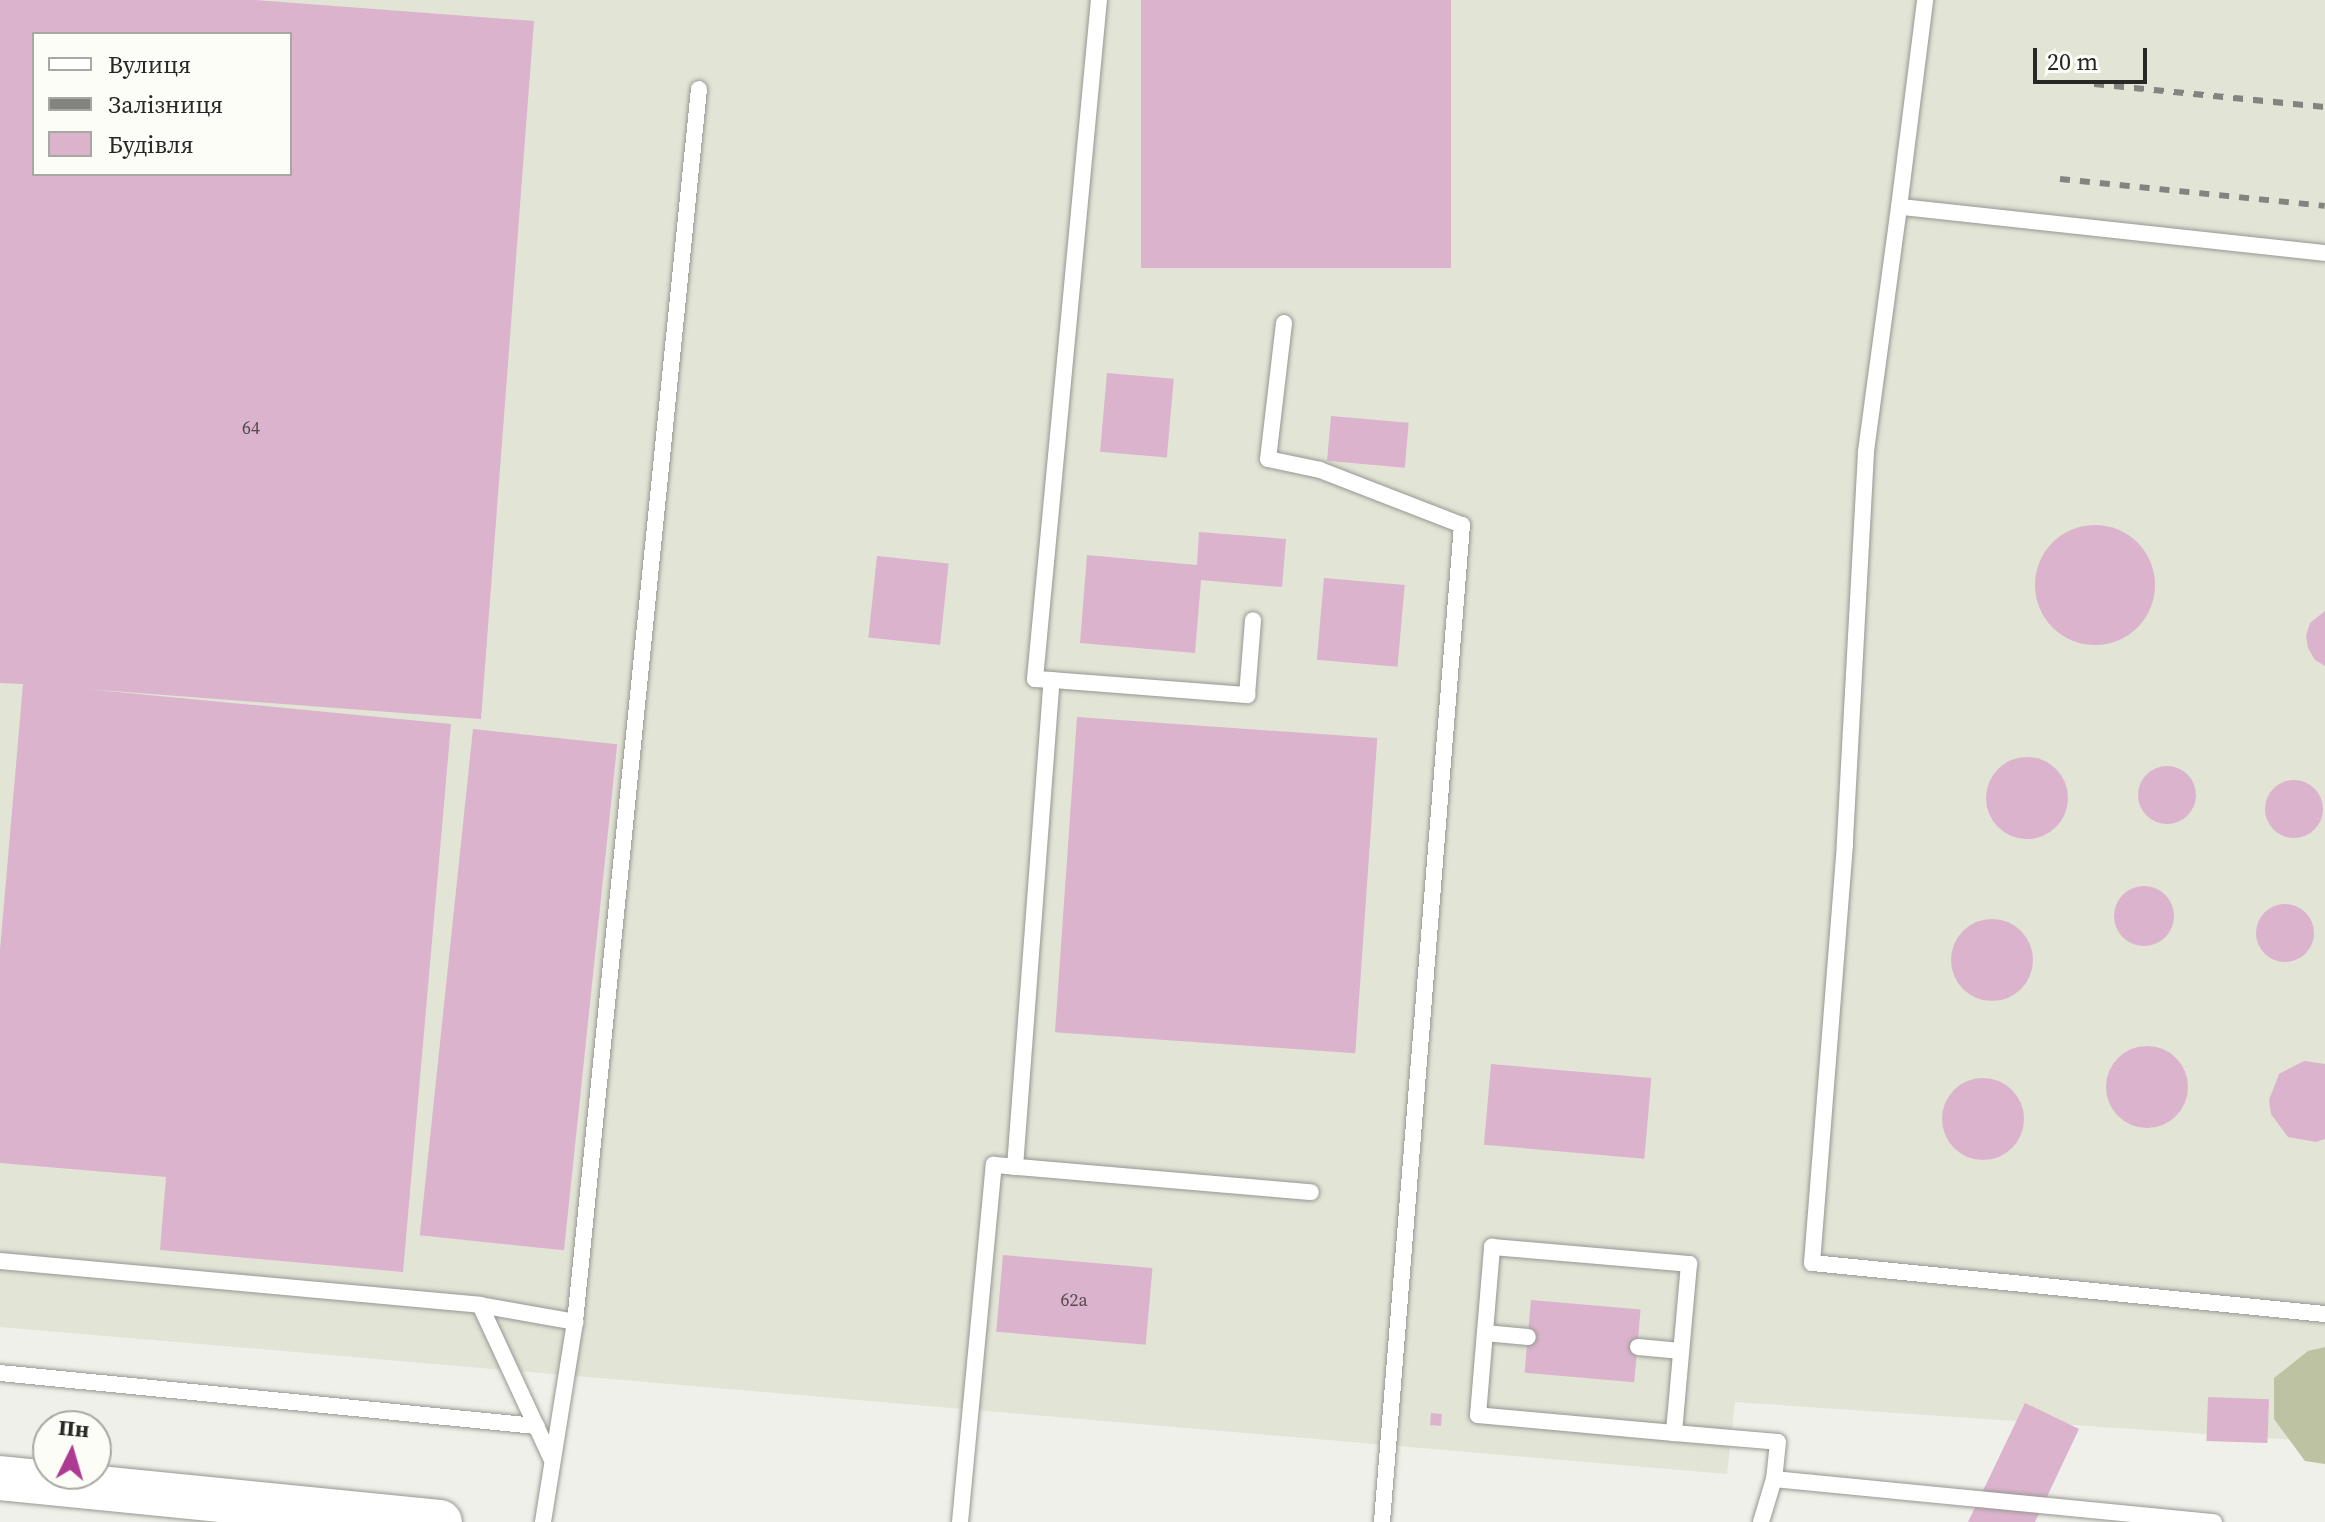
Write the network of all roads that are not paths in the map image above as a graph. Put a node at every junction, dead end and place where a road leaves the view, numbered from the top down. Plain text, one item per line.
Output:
1 (1099, 0) edge
2 (1925, 0) edge
3 (699, 89) dead end
4 (1899, 207) junction
5 (2325, 253) edge
6 (1284, 323) dead end
7 (1253, 620) dead end
8 (1052, 680) junction
9 (1015, 1167) junction
10 (1311, 1192) dead end
11 (0, 1261) edge
12 (480, 1305) junction
13 (2325, 1314) edge
14 (575, 1322) junction
15 (1485, 1333) junction
16 (1528, 1337) dead end
17 (1638, 1347) dead end
18 (1681, 1351) junction
19 (0, 1373) edge
20 (536, 1426) junction
21 (1674, 1433) junction
22 (552, 1460) junction
23 (0, 1478) edge
24 (1774, 1479) junction
25 (428, 1521) edge
26 (543, 1522) edge
27 (960, 1522) edge
28 (1382, 1522) edge
29 (1761, 1522) edge
30 (2214, 1522) edge

1 - 8 lane
2 - 4 lane
3 - 14 lane
4 - 5 lane
4 - 13 lane
6 - 28 lane
7 - 8 lane
8 - 9 lane
9 - 10 lane
9 - 27 lane
11 - 12 lane
12 - 14 lane
12 - 20 lane
14 - 22 lane
15 - 16 lane
15 - 18 lane
15 - 21 lane
17 - 18 lane
18 - 21 lane
19 - 20 lane
20 - 22 lane
21 - 24 lane
22 - 26 lane
23 - 25 main road
24 - 29 lane
24 - 30 lane

